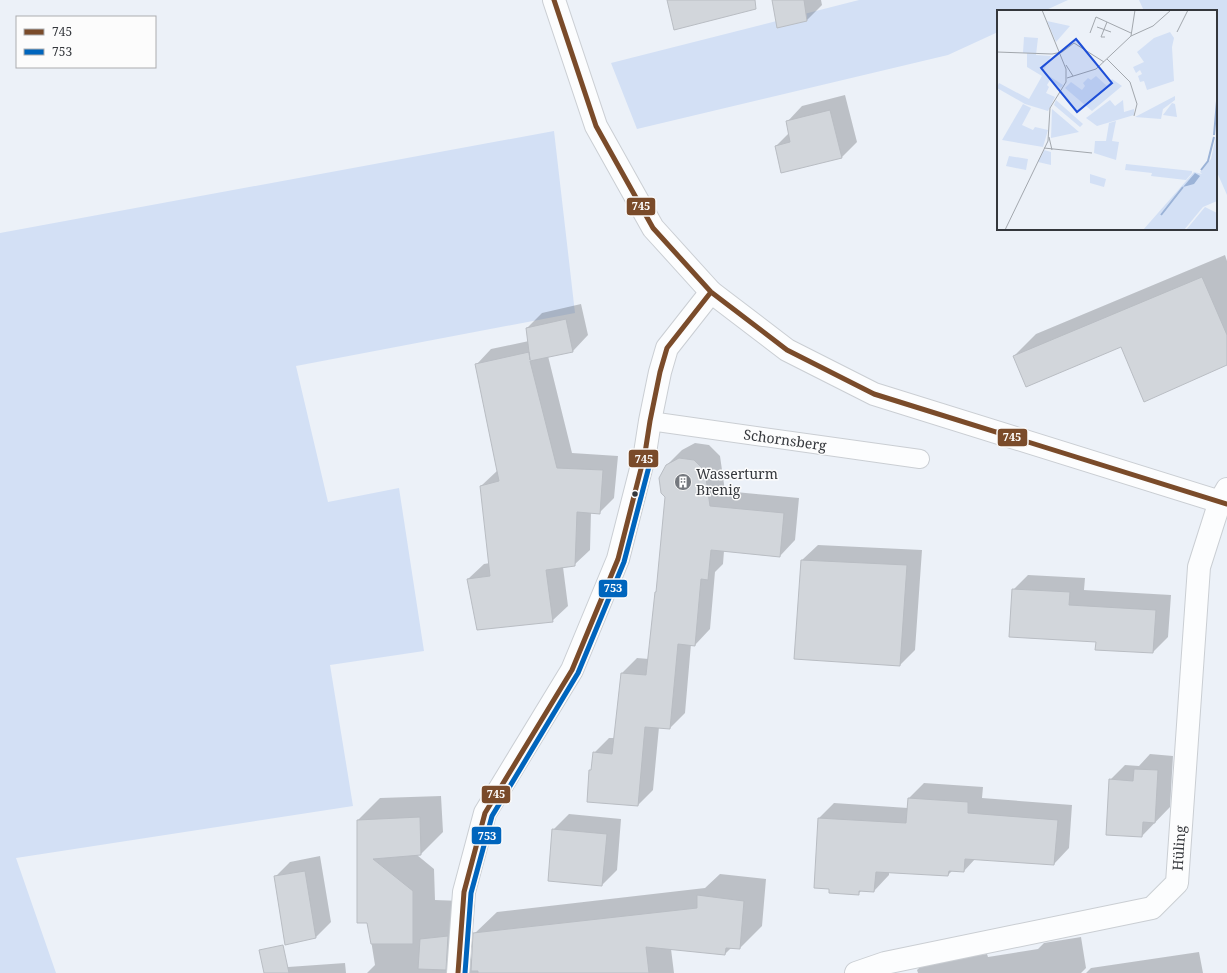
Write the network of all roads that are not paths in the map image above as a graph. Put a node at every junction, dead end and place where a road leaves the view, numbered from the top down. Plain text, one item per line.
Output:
1 (554, 0) edge
2 (711, 292) junction
3 (650, 421) junction
4 (920, 459) dead end
5 (1225, 498) edge
6 (458, 973) edge
7 (856, 973) edge

1 - 2 street
2 - 3 street
2 - 5 street
3 - 4 lane, Schornsberg
3 - 6 street
5 - 7 street, Hüling

